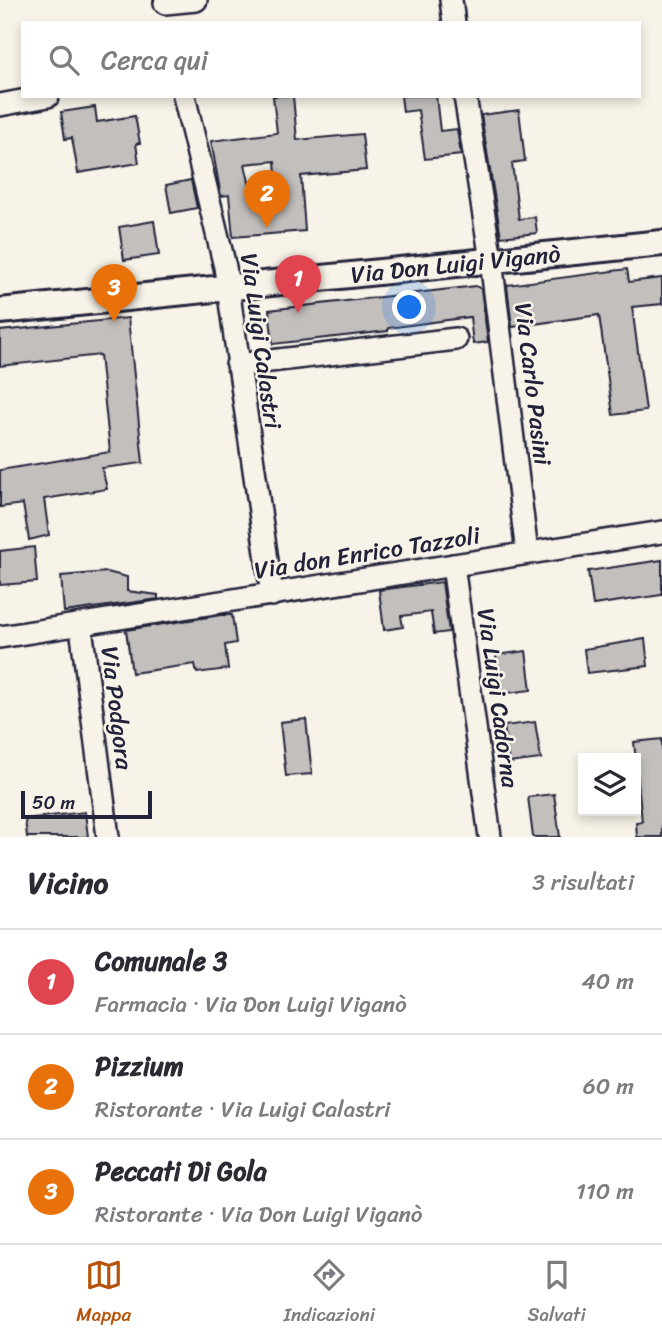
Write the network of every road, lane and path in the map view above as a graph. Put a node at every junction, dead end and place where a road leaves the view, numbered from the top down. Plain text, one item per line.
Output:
1 (196, 0) edge
2 (451, 0) edge
3 (166, 9) edge
4 (454, 21) edge
5 (37, 98) edge
6 (184, 98) edge
7 (465, 98) edge
8 (0, 105) edge
9 (662, 243) edge
10 (491, 260) junction
11 (228, 288) junction
12 (0, 311) edge
13 (456, 339) dead end
14 (237, 365) junction
15 (662, 532) edge
16 (527, 553) junction
17 (453, 565) junction
18 (272, 595) junction
19 (81, 627) junction
20 (0, 637) edge
21 (108, 837) edge
22 (490, 837) edge

1 - 3 street
2 - 4 street
5 - 8 street
6 - 11 street, Via Luigi Calastri
7 - 10 street, Via Carlo Pasini
9 - 10 street, Via Don Luigi Viganò
10 - 11 street, Via Don Luigi Viganò
10 - 16 street, Via Carlo Pasini
11 - 12 street, Via Don Luigi Viganò
11 - 14 street, Via Luigi Calastri
13 - 14 street
14 - 18 street, Via Luigi Calastri
15 - 16 street, Via don Enrico Tazzoli
16 - 17 street, Via don Enrico Tazzoli
17 - 18 street, Via don Enrico Tazzoli
17 - 22 street, Via Luigi Cadorna
18 - 19 street, Via don Enrico Tazzoli
19 - 20 street, Via don Enrico Tazzoli
19 - 21 street, Via Podgora

